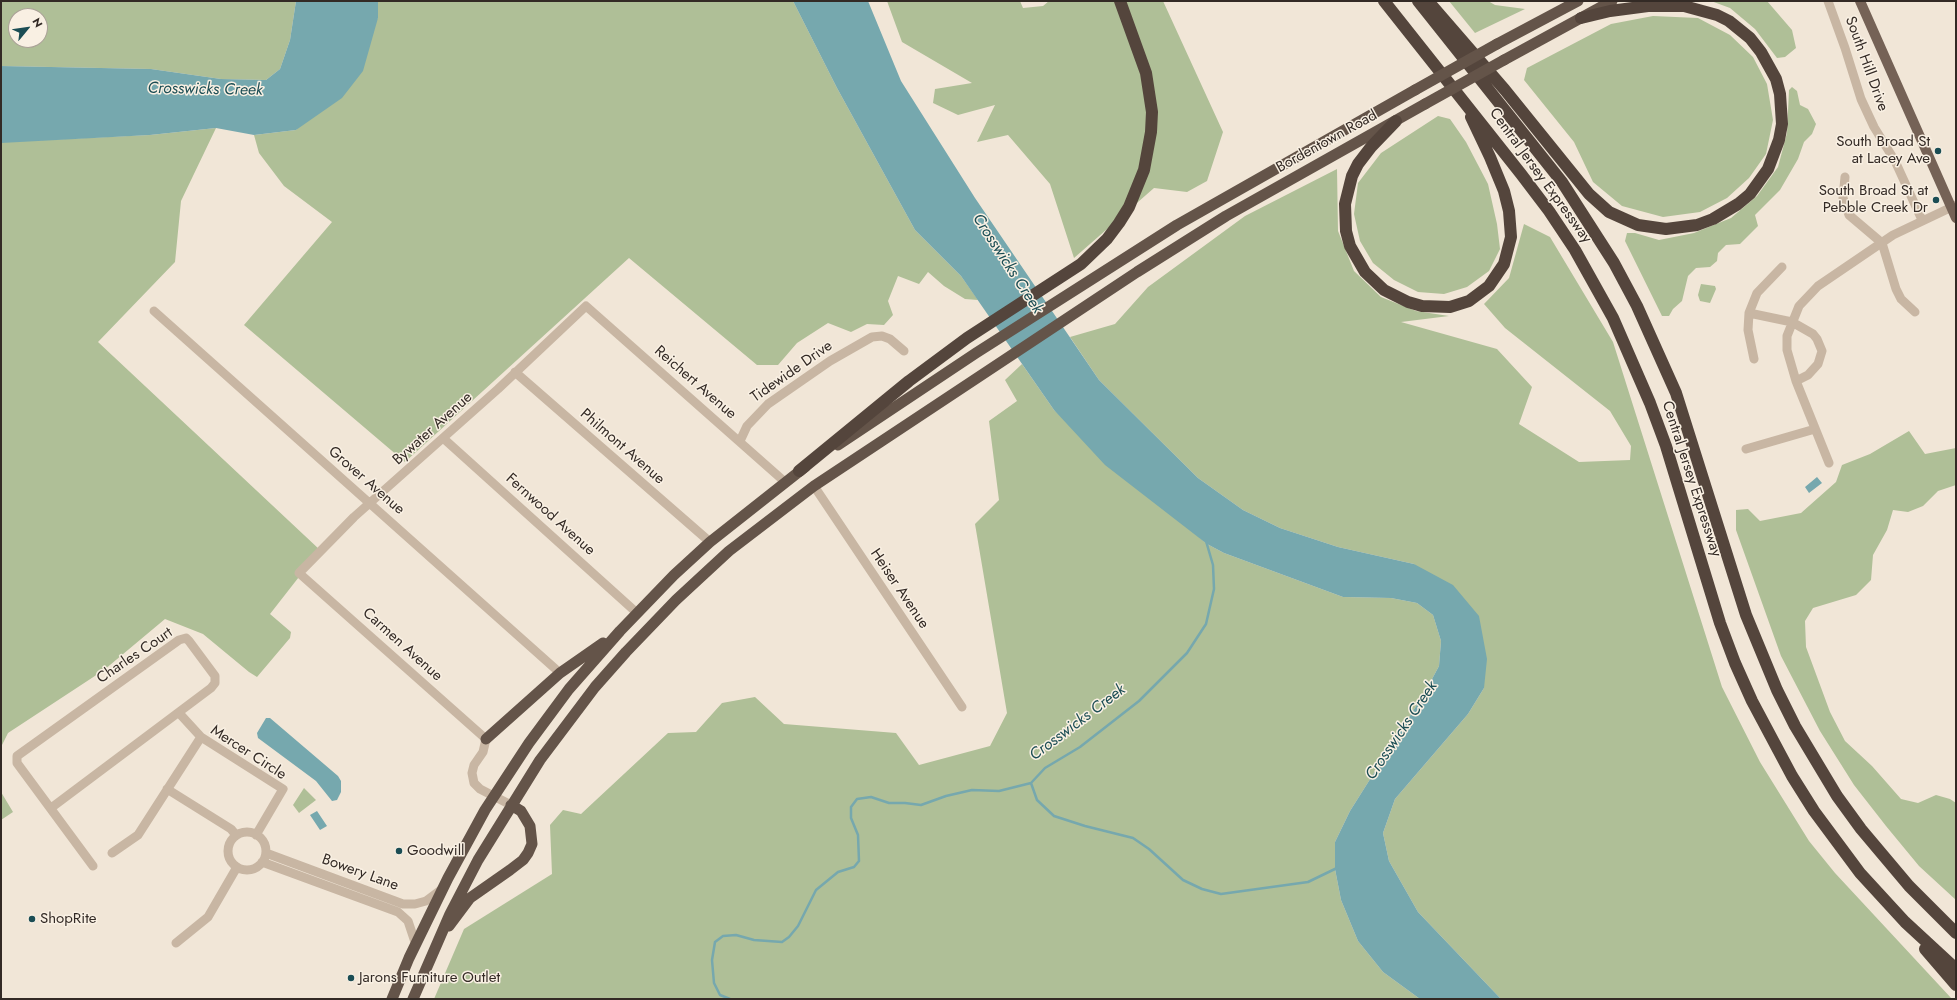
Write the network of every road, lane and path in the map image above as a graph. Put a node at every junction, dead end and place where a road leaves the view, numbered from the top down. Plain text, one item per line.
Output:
1 (1120, 1) edge
2 (1384, 1) edge
3 (1418, 1) edge
4 (1428, 1) edge
5 (1578, 1) edge
6 (1612, 1) edge
7 (1828, 1) edge
8 (1860, 1) edge
9 (1581, 18) junction
10 (1461, 96) junction
11 (1396, 121) junction
12 (1845, 177) dead end
13 (1953, 205) edge
14 (1956, 218) edge
15 (1922, 220) junction
16 (1882, 243) junction
17 (1782, 267) dead end
18 (586, 306) joint
19 (154, 310) dead end
20 (1915, 312) dead end
21 (1749, 313) junction
22 (1792, 322) junction
23 (904, 351) dead end
24 (1754, 359) dead end
25 (515, 372) junction
26 (1796, 381) junction
27 (1815, 429) junction
28 (443, 438) junction
29 (740, 442) junction
30 (1746, 449) dead end
31 (1829, 463) dead end
32 (799, 471) junction
33 (785, 482) junction
34 (814, 486) junction
35 (371, 504) junction
36 (710, 542) junction
37 (299, 572) joint
38 (637, 613) junction
39 (620, 631) junction
40 (560, 674) junction
41 (962, 707) dead end
42 (179, 713) junction
43 (201, 737) junction
44 (486, 739) junction
45 (167, 789) junction
46 (494, 797) junction
47 (511, 805) junction
48 (51, 808) junction
49 (236, 835) junction
50 (256, 835) junction
51 (112, 853) dead end
52 (266, 853) junction
53 (262, 862) junction
54 (93, 866) dead end
55 (237, 867) junction
56 (1909, 886) junction
57 (443, 889) junction
58 (1905, 922) junction
59 (1956, 926) edge
60 (1956, 933) edge
61 (176, 943) dead end
62 (436, 944) junction
63 (416, 945) junction
64 (1956, 969) edge
65 (1956, 985) edge
66 (415, 996) edge
67 (392, 999) edge

1 - 32 highway
2 - 10 highway, Central Jersey Expressway
3 - 56 highway, Central Jersey Expressway
4 - 9 highway
5 - 32 highway, Bordentown Road, bridge
6 - 9 highway, Bordentown Road
7 - 15 street, South Hill Drive
8 - 13 main road
9 - 11 highway, Bordentown Road, bridge
10 - 11 highway
10 - 58 highway, Central Jersey Expressway
11 - 34 highway, Bordentown Road
12 - 16 street
13 - 14 main road
13 - 15 street
15 - 16 street
16 - 20 street
16 - 22 street
17 - 21 street
18 - 25 street, Bywater Avenue
18 - 29 street, Reichert Avenue
19 - 35 street, Grover Avenue
21 - 22 street
21 - 24 street
22 - 26 street
22 - 26 street
23 - 29 street, Tidewide Drive
25 - 28 street, Bywater Avenue
25 - 36 street, Philmont Avenue
26 - 27 street
27 - 30 street
27 - 31 street
28 - 35 street, Bywater Avenue
28 - 38 street, Fernwood Avenue
29 - 33 street, Reichert Avenue
32 - 33 highway, Bordentown Road
33 - 36 highway, Bordentown Road
34 - 41 street, Heiser Avenue
34 - 47 highway, Bordentown Road
35 - 37 street, Bywater Avenue
35 - 40 street, Grover Avenue
36 - 38 highway, Bordentown Road
37 - 44 street, Carmen Avenue
38 - 39 highway, Bordentown Road
39 - 40 highway
39 - 46 highway
40 - 44 highway
42 - 43 street
42 - 48 street, Charles Court
42 - 48 street, Charles Court
43 - 45 street, Mercer Circle
43 - 50 street, Mercer Circle
44 - 46 street
45 - 49 street
45 - 51 street, Mercer Circle
46 - 47 street
46 - 57 highway
47 - 62 highway, Bordentown Road
47 - 62 highway
48 - 54 street
49 - 50 street
49 - 55 street
50 - 52 street
52 - 53 street
52 - 57 street, Bowery Lane
53 - 55 street
53 - 63 street, Bowery Lane
55 - 61 street
56 - 59 highway
56 - 60 highway, Central Jersey Expressway
57 - 63 highway
58 - 64 highway, Central Jersey Expressway
58 - 65 highway
62 - 66 highway
63 - 67 highway

